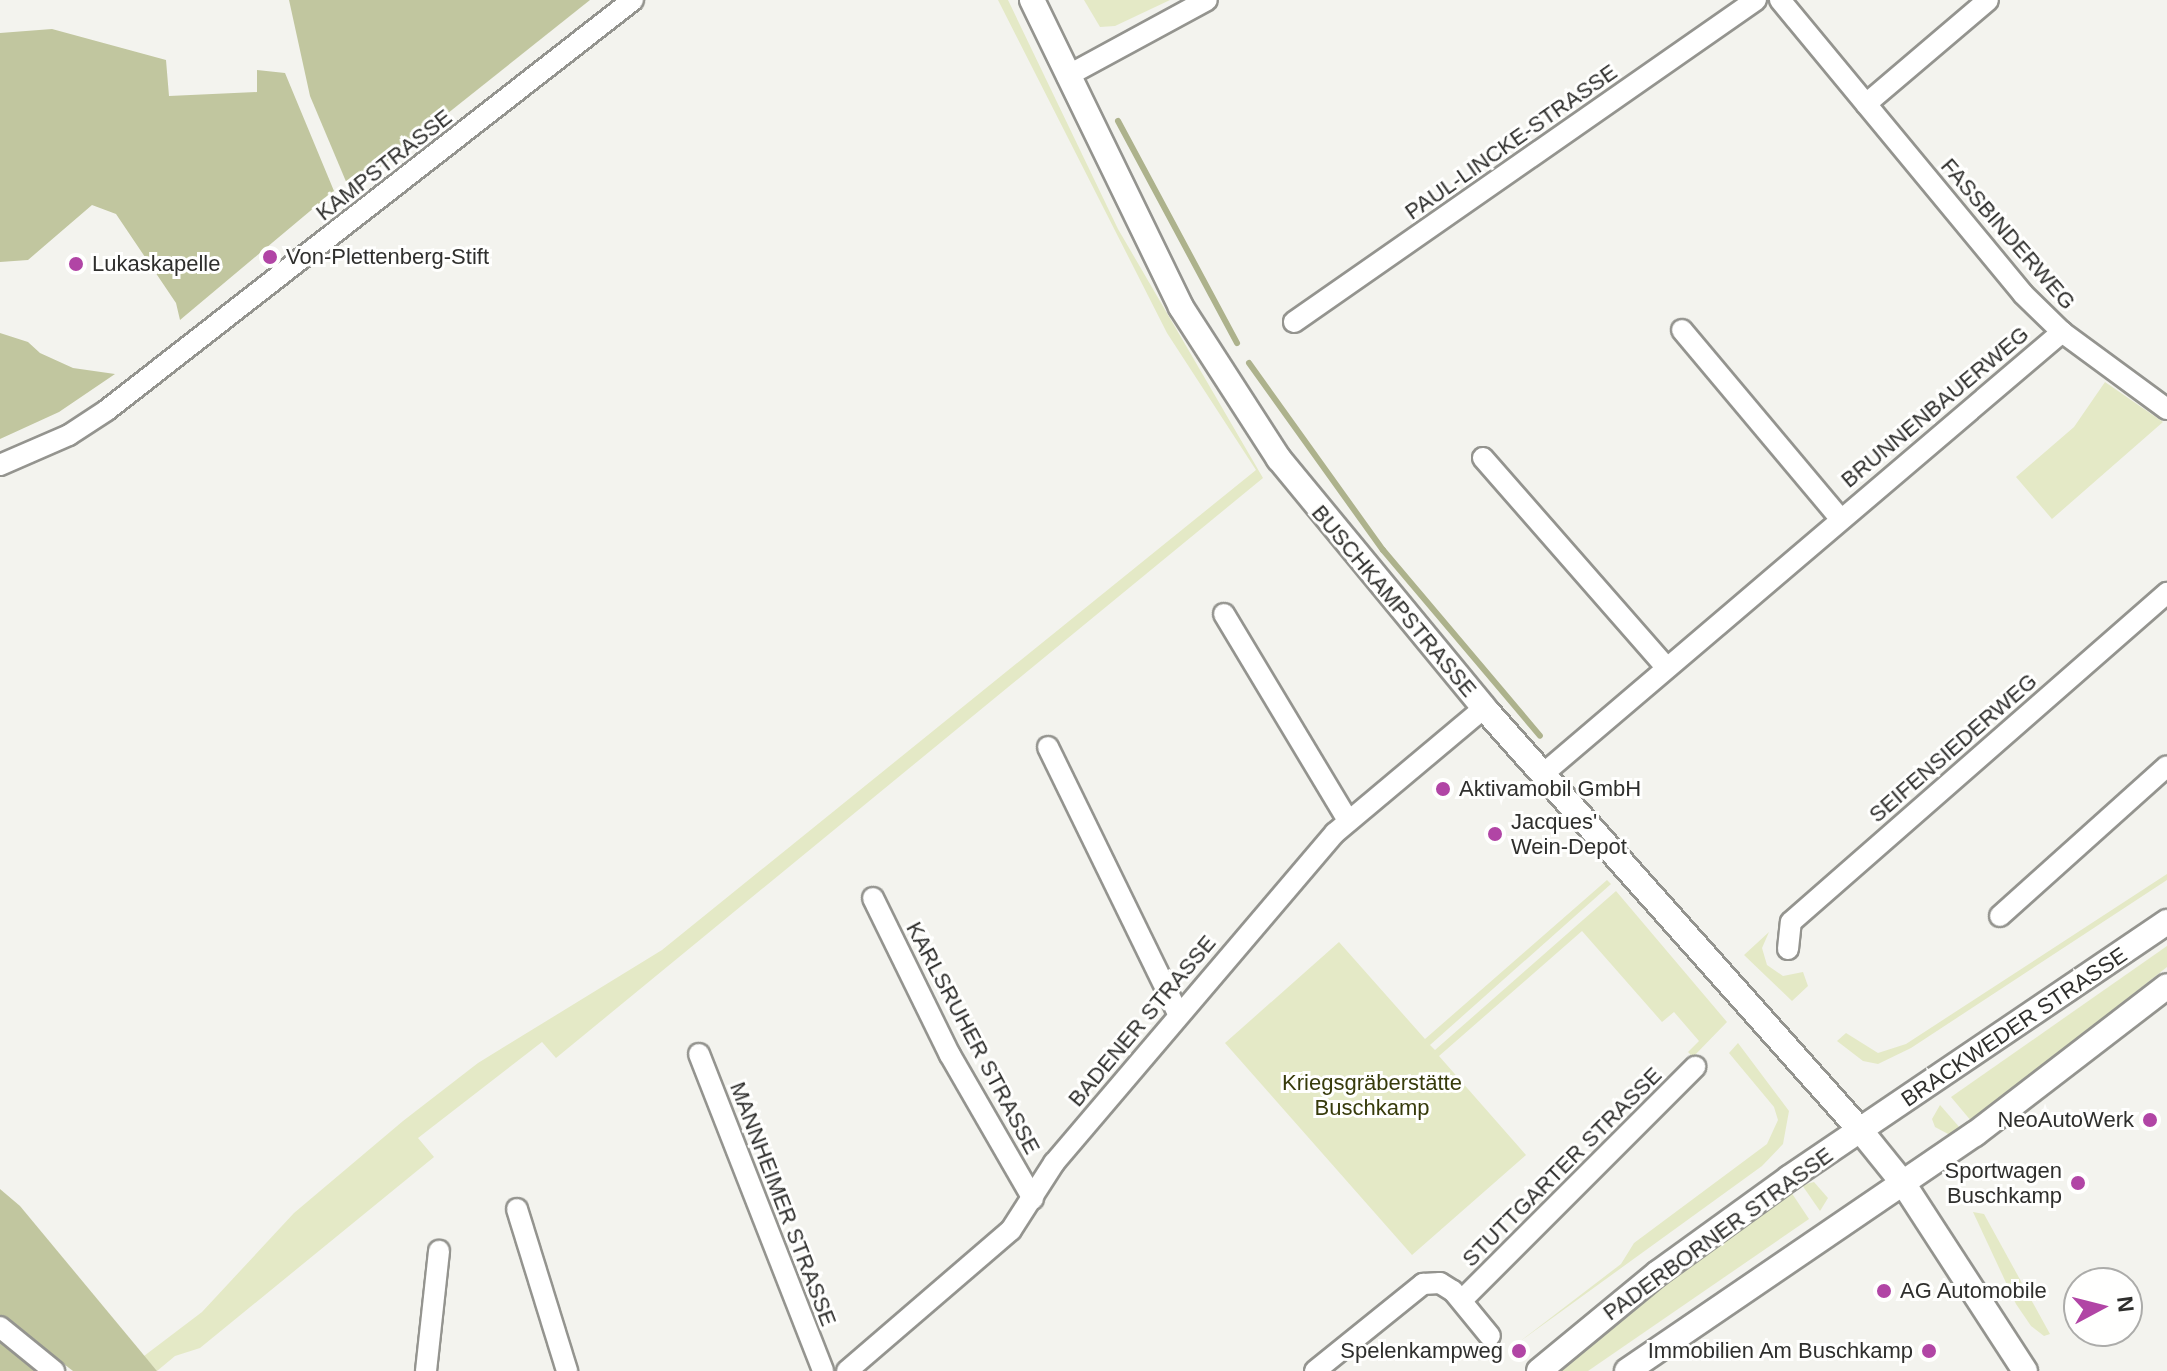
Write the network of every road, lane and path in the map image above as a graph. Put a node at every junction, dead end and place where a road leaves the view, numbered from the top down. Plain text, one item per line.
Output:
1 (633, 0) edge
2 (1032, 0) edge
3 (1207, 0) edge
4 (1756, 0) edge
5 (1780, 0) edge
6 (1988, 0) edge
7 (1067, 76) junction
8 (1866, 104) junction
9 (1294, 322) dead end
10 (1682, 330) dead end
11 (2062, 332) junction
12 (2167, 409) edge
13 (1483, 458) dead end
14 (0, 465) edge
15 (1840, 518) junction
16 (2167, 593) edge
17 (1224, 614) dead end
18 (1666, 667) junction
19 (1484, 708) junction
20 (1048, 747) dead end
21 (2167, 766) edge
22 (1543, 774) junction
23 (1348, 820) junction
24 (873, 898) dead end
25 (2000, 916) dead end
26 (2167, 922) edge
27 (1788, 949) dead end
28 (2167, 986) edge
29 (1178, 1014) junction
30 (699, 1054) dead end
31 (1695, 1067) dead end
32 (1861, 1131) junction
33 (1903, 1183) junction
34 (1033, 1199) junction
35 (517, 1209) dead end
36 (439, 1251) dead end
37 (1462, 1300) junction
38 (0, 1327) edge
39 (1490, 1336) dead end
40 (54, 1371) edge
41 (426, 1371) edge
42 (567, 1371) edge
43 (823, 1371) edge
44 (847, 1371) edge
45 (1315, 1371) edge
46 (1539, 1371) edge
47 (1627, 1371) edge
48 (2025, 1371) edge

1 - 14 street, KAMPSTRASSE
2 - 7 main road, BUSCHKAMPSTRASSE
3 - 7 street
4 - 9 street, PAUL-LINCKE-STRASSE
5 - 8 street, FASSBINDERWEG
6 - 8 street
7 - 19 main road, BUSCHKAMPSTRASSE
8 - 11 street, FASSBINDERWEG
10 - 15 street, BRUNNENBAUERWEG
11 - 12 street, FASSBINDERWEG
11 - 15 street, BRUNNENBAUERWEG
13 - 18 street
15 - 18 street, BRUNNENBAUERWEG
16 - 27 street, SEIFENSIEDERWEG
17 - 23 street
18 - 22 street, BRUNNENBAUERWEG
19 - 22 main road, BUSCHKAMPSTRASSE
19 - 23 street, BADENER STRASSE
20 - 29 street
21 - 25 street
22 - 32 main road, BUSCHKAMPSTRASSE
23 - 29 street, BADENER STRASSE
24 - 34 street, KARLSRUHER STRASSE
26 - 32 main road, BRACKWEDER STRASSE
28 - 33 main road
29 - 34 street, BADENER STRASSE
30 - 43 street, MANNHEIMER STRASSE
31 - 37 street, STUTTGARTER STRASSE
32 - 33 main road, BUSCHKAMPSTRASSE
32 - 46 main road, PADERBORNER STRASSE
33 - 47 main road
33 - 48 main road, BUSCHKAMPSTRASSE
34 - 44 street, BADENER STRASSE
35 - 42 street
36 - 41 street
37 - 39 street, STUTTGARTER STRASSE
37 - 45 street, STUTTGARTER STRASSE
38 - 40 street

